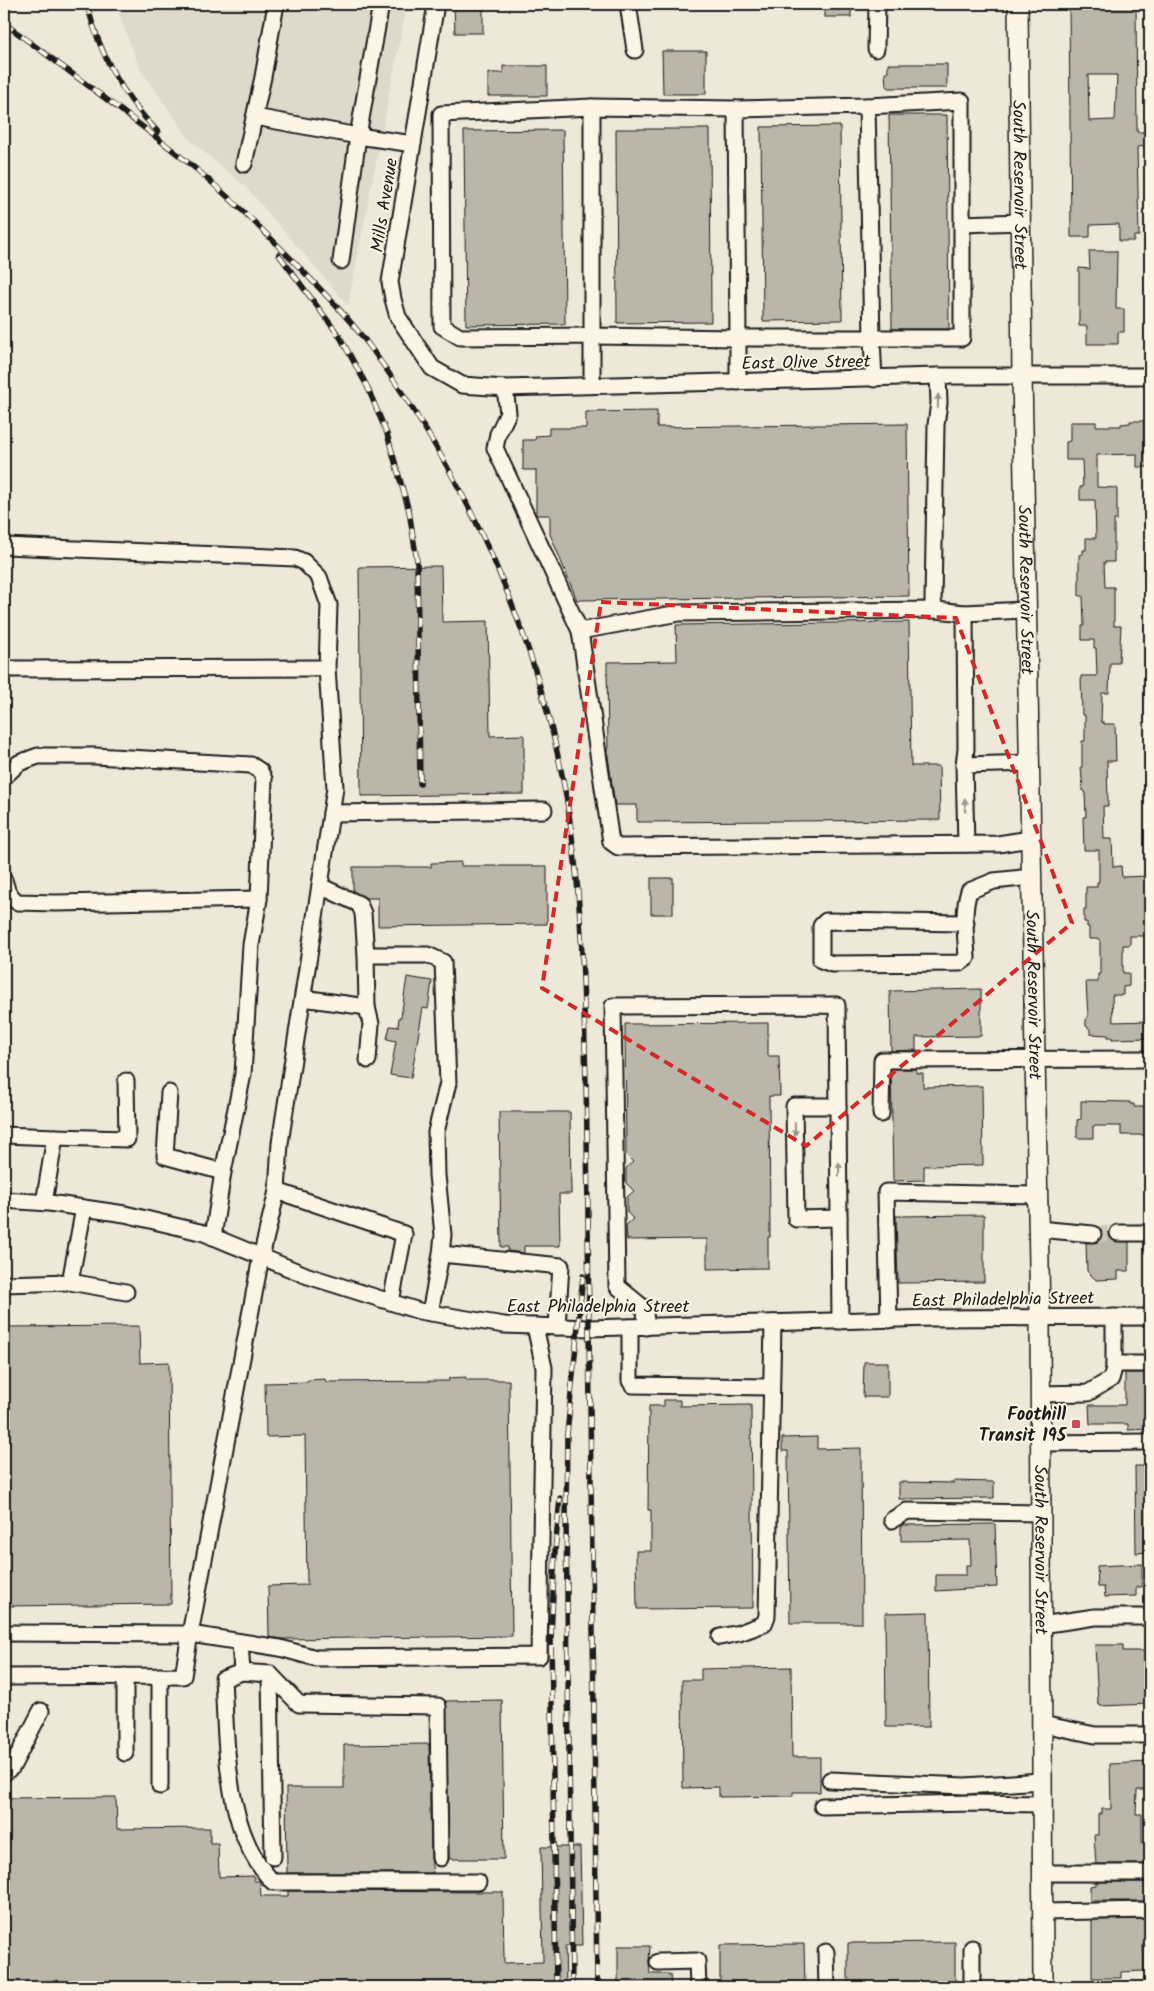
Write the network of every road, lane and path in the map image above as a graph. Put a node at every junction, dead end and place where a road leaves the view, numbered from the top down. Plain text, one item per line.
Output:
1 (276, 4) edge
2 (381, 4) edge
3 (436, 4) edge
4 (628, 4) edge
5 (877, 4) edge
6 (1018, 4) edge
7 (876, 49) dead end
8 (635, 50) dead end
9 (867, 106) junction
10 (592, 107) junction
11 (736, 109) junction
12 (254, 117) junction
13 (358, 136) junction
14 (413, 144) junction
15 (244, 164) dead end
16 (1021, 222) junction
17 (962, 224) junction
18 (341, 261) dead end
19 (592, 336) junction
20 (738, 338) junction
21 (872, 339) junction
22 (938, 376) junction
23 (1022, 376) junction
24 (1150, 376) edge
25 (874, 379) junction
26 (738, 382) junction
27 (462, 385) joint
28 (592, 385) junction
29 (505, 388) junction
30 (4, 546) edge
31 (936, 610) junction
32 (1026, 610) junction
33 (965, 613) junction
34 (580, 631) junction
35 (327, 668) junction
36 (4, 669) edge
37 (1029, 763) junction
38 (964, 765) junction
39 (4, 777) edge
40 (544, 810) dead end
41 (331, 813) junction
42 (1030, 839) junction
43 (966, 844) junction
44 (1031, 877) junction
45 (4, 880) edge
46 (320, 886) junction
47 (259, 898) junction
48 (966, 923) junction
49 (366, 955) junction
50 (303, 998) junction
51 (367, 1008) junction
52 (1034, 1058) junction
53 (1150, 1059) edge
54 (368, 1060) dead end
55 (126, 1081) dead end
56 (168, 1093) dead end
57 (838, 1106) junction
58 (881, 1114) dead end
59 (4, 1136) edge
60 (55, 1137) junction
61 (223, 1172) junction
62 (277, 1191) junction
63 (1038, 1194) junction
64 (4, 1200) edge
65 (44, 1203) junction
66 (84, 1208) junction
67 (839, 1218) junction
68 (1038, 1229) junction
69 (1150, 1233) edge
70 (1093, 1234) tunnel mouth
71 (1118, 1234) tunnel mouth
72 (213, 1237) junction
73 (440, 1254) junction
74 (261, 1256) junction
75 (70, 1282) junction
76 (4, 1284) edge
77 (126, 1292) dead end
78 (391, 1302) junction
79 (430, 1313) junction
80 (1040, 1317) junction
81 (1114, 1317) junction
82 (1150, 1317) edge
83 (889, 1320) junction
84 (840, 1321) junction
85 (773, 1323) junction
86 (535, 1326) junction
87 (646, 1326) junction
88 (558, 1327) junction
89 (630, 1327) junction
90 (1114, 1364) junction
91 (1150, 1364) edge
92 (771, 1387) junction
93 (1040, 1394) junction
94 (1150, 1442) edge
95 (1040, 1443) junction
96 (1041, 1513) junction
97 (892, 1520) dead end
98 (1150, 1617) edge
99 (1041, 1625) junction
100 (4, 1633) edge
101 (190, 1634) junction
102 (720, 1636) dead end
103 (240, 1642) junction
104 (242, 1672) junction
105 (270, 1674) junction
106 (124, 1676) junction
107 (160, 1676) junction
108 (4, 1677) edge
109 (41, 1711) dead end
110 (1042, 1724) junction
111 (1150, 1736) edge
112 (125, 1753) dead end
113 (4, 1773) edge
114 (830, 1780) dead end
115 (1042, 1781) junction
116 (160, 1786) dead end
117 (1042, 1804) junction
118 (822, 1806) dead end
119 (273, 1858) dead end
120 (440, 1858) dead end
121 (1042, 1873) junction
122 (1150, 1873) edge
123 (478, 1882) dead end
124 (1150, 1910) edge
125 (1043, 1912) junction
126 (972, 1948) dead end
127 (826, 1952) dead end
128 (658, 1962) dead end
129 (698, 1987) edge
130 (827, 1987) edge
131 (972, 1987) edge
132 (1043, 1987) edge

1 - 12 street
2 - 13 street
3 - 14 street, Mills Avenue
4 - 8 street
5 - 7 street
6 - 16 main road, South Reservoir Street
9 - 11 street
9 - 17 street
9 - 21 street
10 - 11 street
10 - 19 street
10 - 19 street
11 - 20 street
12 - 13 street
12 - 15 street
13 - 14 street
13 - 18 street
14 - 27 street, Mills Avenue
16 - 17 street
16 - 23 main road, South Reservoir Street
17 - 21 street
19 - 20 street
19 - 28 street
20 - 21 street
20 - 26 street
21 - 25 street
22 - 23 street, East Olive Street
22 - 25 street, East Olive Street
31 -> 22 street
23 - 24 street, East Olive Street
23 - 32 main road, South Reservoir Street
25 - 26 street, East Olive Street
26 - 28 street, East Olive Street
27 - 29 street, East Olive Street
28 - 29 street, East Olive Street
29 - 34 street
30 - 35 street
31 - 33 street
31 - 34 street
32 - 33 street
32 - 37 main road, South Reservoir Street
33 - 38 street
34 - 43 street
35 - 36 street
35 - 41 street
37 - 38 street
37 - 42 main road, South Reservoir Street
43 -> 38 street
39 - 47 street
40 - 41 street
41 - 46 street
42 - 43 street
42 - 44 main road, South Reservoir Street
44 - 48 street
44 - 52 main road, South Reservoir Street
45 - 47 street
46 - 49 street
46 - 50 street
47 - 61 street
48 - 48 street
49 - 51 street
49 - 73 street
50 - 51 street
50 - 62 street
51 - 54 street
52 - 53 street
52 - 58 street
52 - 63 main road, South Reservoir Street
55 - 60 street
56 - 61 street
67 -> 57 street
57 -> 67 street
57 - 87 street
59 - 60 street
60 - 65 street
61 - 72 street
62 - 74 street
62 - 78 street
63 - 68 main road, South Reservoir Street
63 - 83 street
64 - 65 street, East Philadelphia Street
65 - 66 street, East Philadelphia Street
66 - 72 street, East Philadelphia Street
66 - 75 street
67 - 84 street
68 - 70 street
68 - 80 main road, South Reservoir Street
69 - 71 street
72 - 74 street, East Philadelphia Street
73 - 79 street
73 - 88 street
74 - 78 street, East Philadelphia Street
74 - 101 street
75 - 76 street
75 - 77 street
78 - 79 street, East Philadelphia Street
79 - 86 street, East Philadelphia Street
80 - 81 street, East Philadelphia Street
80 - 83 street, East Philadelphia Street
80 - 93 main road, South Reservoir Street
81 - 82 street, East Philadelphia Street
81 - 90 street
83 - 84 street, East Philadelphia Street
84 - 85 street, East Philadelphia Street
85 - 87 street, East Philadelphia Street
85 - 92 street
86 - 88 street, East Philadelphia Street
86 - 103 street
87 - 89 street, East Philadelphia Street
88 - 89 street, East Philadelphia Street
89 - 92 street
90 - 91 street
90 - 93 street
92 - 102 street
93 - 95 main road, South Reservoir Street
94 - 95 street
95 - 96 main road, South Reservoir Street
96 - 97 street
96 - 99 main road, South Reservoir Street
98 - 99 street
99 - 110 main road, South Reservoir Street
100 - 101 street
101 - 103 street
101 - 107 street
103 - 104 street
104 - 105 street
104 - 123 street
105 - 119 street
105 - 120 street
106 - 107 street
106 - 108 street
106 - 112 street
107 - 116 street
109 - 113 street
110 - 111 street
110 - 115 main road, South Reservoir Street
114 - 115 street
115 - 117 main road, South Reservoir Street
117 - 118 street
117 - 121 main road, South Reservoir Street
121 - 122 street
121 - 125 main road, South Reservoir Street
124 - 125 street
125 - 132 main road, South Reservoir Street
126 - 131 street
127 - 130 street
128 - 129 street

